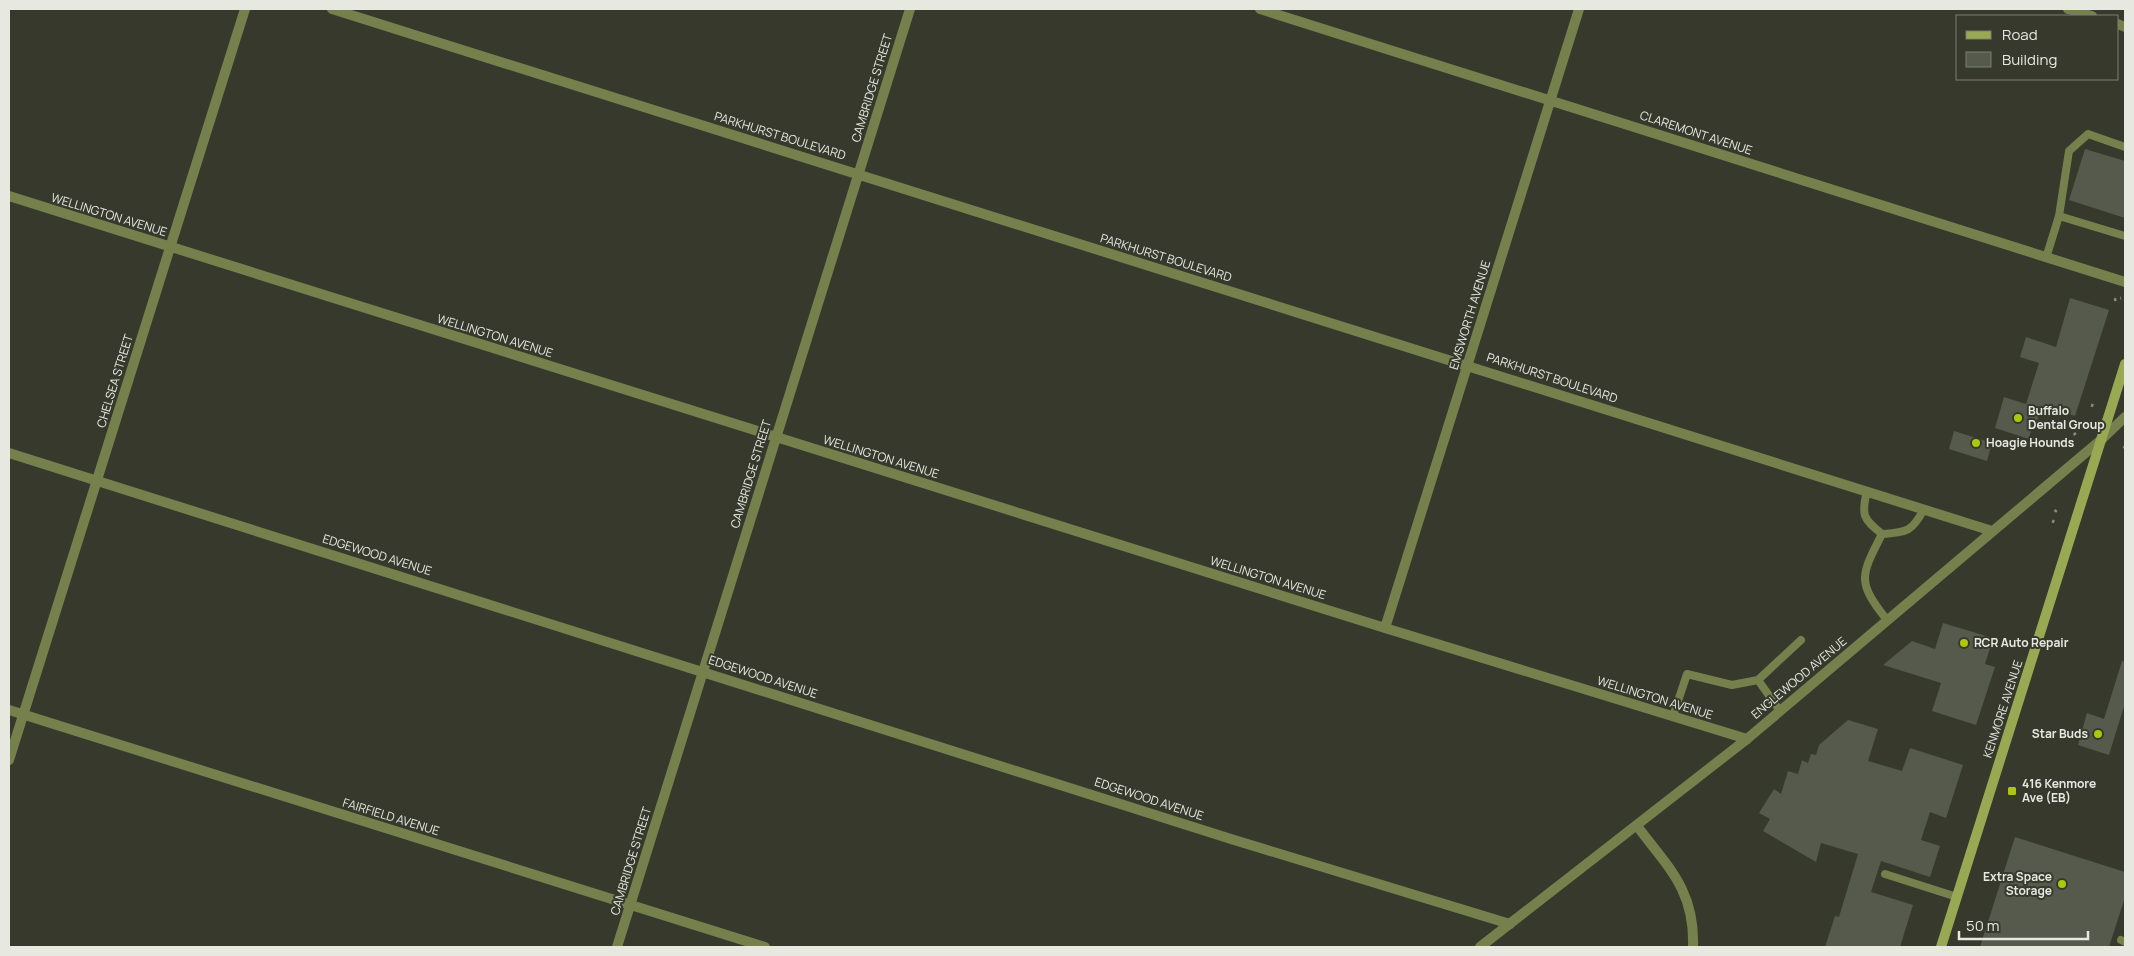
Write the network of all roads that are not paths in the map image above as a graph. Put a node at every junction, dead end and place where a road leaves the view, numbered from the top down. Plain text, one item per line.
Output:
1 (245, 9) edge
2 (332, 9) edge
3 (910, 9) edge
4 (1260, 9) edge
5 (1579, 9) edge
6 (2068, 9) edge
7 (2089, 15) edge
8 (1550, 100) junction
9 (2125, 147) edge
10 (858, 174) junction
11 (9, 196) edge
12 (2059, 216) junction
13 (2125, 236) edge
14 (170, 247) junction
15 (2046, 258) junction
16 (2125, 282) edge
17 (2125, 364) edge
18 (1468, 365) junction
19 (2125, 417) edge
20 (776, 437) junction
21 (2102, 438) junction
22 (9, 453) edge
23 (97, 481) junction
24 (1866, 491) junction
25 (1924, 510) junction
26 (1992, 531) junction
27 (1882, 534) junction
28 (1888, 620) junction
29 (1385, 628) junction
30 (1801, 640) dead end
31 (703, 671) junction
32 (1758, 680) junction
33 (9, 710) edge
34 (1780, 711) junction
35 (23, 715) junction
36 (1672, 716) junction
37 (1747, 739) junction
38 (9, 760) edge
39 (1637, 826) junction
40 (1885, 874) dead end
41 (1957, 897) junction
42 (630, 905) junction
43 (1510, 924) junction
44 (617, 947) edge
45 (765, 947) edge
46 (1480, 947) edge
47 (1693, 947) edge
48 (1941, 947) edge

1 - 14 street, CHELSEA STREET
2 - 10 street, PARKHURST BOULEVARD
3 - 10 street, CAMBRIDGE STREET
4 - 8 street, CLAREMONT AVENUE
5 - 8 street, EMSWORTH AVENUE
6 - 7 street
8 - 15 street, CLAREMONT AVENUE
8 - 18 street, EMSWORTH AVENUE
9 - 12 lane
10 - 18 street, PARKHURST BOULEVARD
10 - 20 street, CAMBRIDGE STREET
11 - 14 street, WELLINGTON AVENUE
12 - 13 lane
12 - 15 lane
14 - 20 street, WELLINGTON AVENUE
14 - 23 street, CHELSEA STREET
15 - 16 street, CLAREMONT AVENUE
17 - 21 main road, KENMORE AVENUE
18 - 24 street, PARKHURST BOULEVARD
18 - 29 street, EMSWORTH AVENUE
19 - 21 street, ENGLEWOOD AVENUE
20 - 29 street, WELLINGTON AVENUE
20 - 31 street, CAMBRIDGE STREET
21 - 26 street, ENGLEWOOD AVENUE
21 - 41 main road, KENMORE AVENUE
22 - 23 street, EDGEWOOD AVENUE
23 - 31 street, EDGEWOOD AVENUE
23 - 35 street, CHELSEA STREET
24 - 25 street, PARKHURST BOULEVARD
24 - 27 lane
25 - 26 street, PARKHURST BOULEVARD
25 - 27 lane
26 - 28 street, ENGLEWOOD AVENUE
27 - 28 lane
28 - 34 street, ENGLEWOOD AVENUE
29 - 36 street, WELLINGTON AVENUE
30 - 32 lane
31 - 42 street, CAMBRIDGE STREET
31 - 43 street, EDGEWOOD AVENUE
32 - 34 lane
32 - 36 lane
33 - 35 street, FAIRFIELD AVENUE
34 - 37 street, ENGLEWOOD AVENUE
35 - 38 street, CHELSEA STREET
35 - 42 street, FAIRFIELD AVENUE
36 - 37 street, WELLINGTON AVENUE
37 - 39 street, ENGLEWOOD AVENUE
39 - 43 street, ENGLEWOOD AVENUE
39 - 47 street
40 - 41 lane
41 - 48 main road, KENMORE AVENUE
42 - 44 street, CAMBRIDGE STREET
42 - 45 street, FAIRFIELD AVENUE
43 - 46 street, ENGLEWOOD AVENUE

